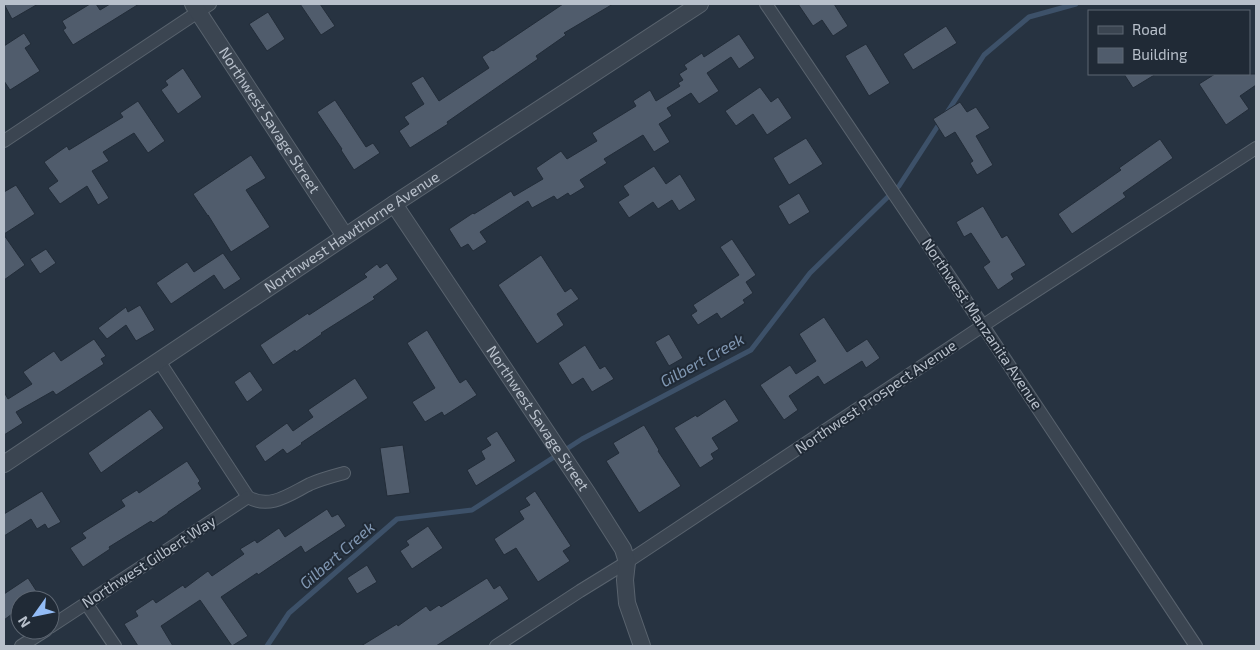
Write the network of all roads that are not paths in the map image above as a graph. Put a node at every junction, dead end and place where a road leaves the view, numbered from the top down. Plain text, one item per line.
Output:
1 (700, 4) edge
2 (766, 4) edge
3 (201, 6) edge
4 (4, 140) edge
5 (1256, 148) edge
6 (394, 204) junction
7 (346, 236) junction
8 (983, 326) junction
9 (159, 361) junction
10 (4, 464) edge
11 (344, 473) dead end
12 (248, 497) junction
13 (627, 562) junction
14 (86, 603) junction
15 (60, 620) edge
16 (115, 646) edge
17 (496, 646) edge
18 (642, 646) edge
19 (1196, 646) edge

1 - 6 street, Northwest Hawthorne Avenue
2 - 8 street, Northwest Manzanita Avenue
3 - 4 street
3 - 7 street, Northwest Savage Street
5 - 8 street, Northwest Prospect Avenue
6 - 7 street, Northwest Hawthorne Avenue
6 - 13 street, Northwest Savage Street
7 - 9 street, Northwest Hawthorne Avenue
8 - 13 street, Northwest Prospect Avenue
8 - 19 street, Northwest Manzanita Avenue
9 - 10 street, Northwest Hawthorne Avenue
9 - 12 street
11 - 12 street
12 - 14 street, Northwest Gilbert Way
13 - 17 street, Northwest Prospect Avenue
13 - 18 street, Northwest Savage Street
14 - 15 street, Northwest Gilbert Way
14 - 16 street

